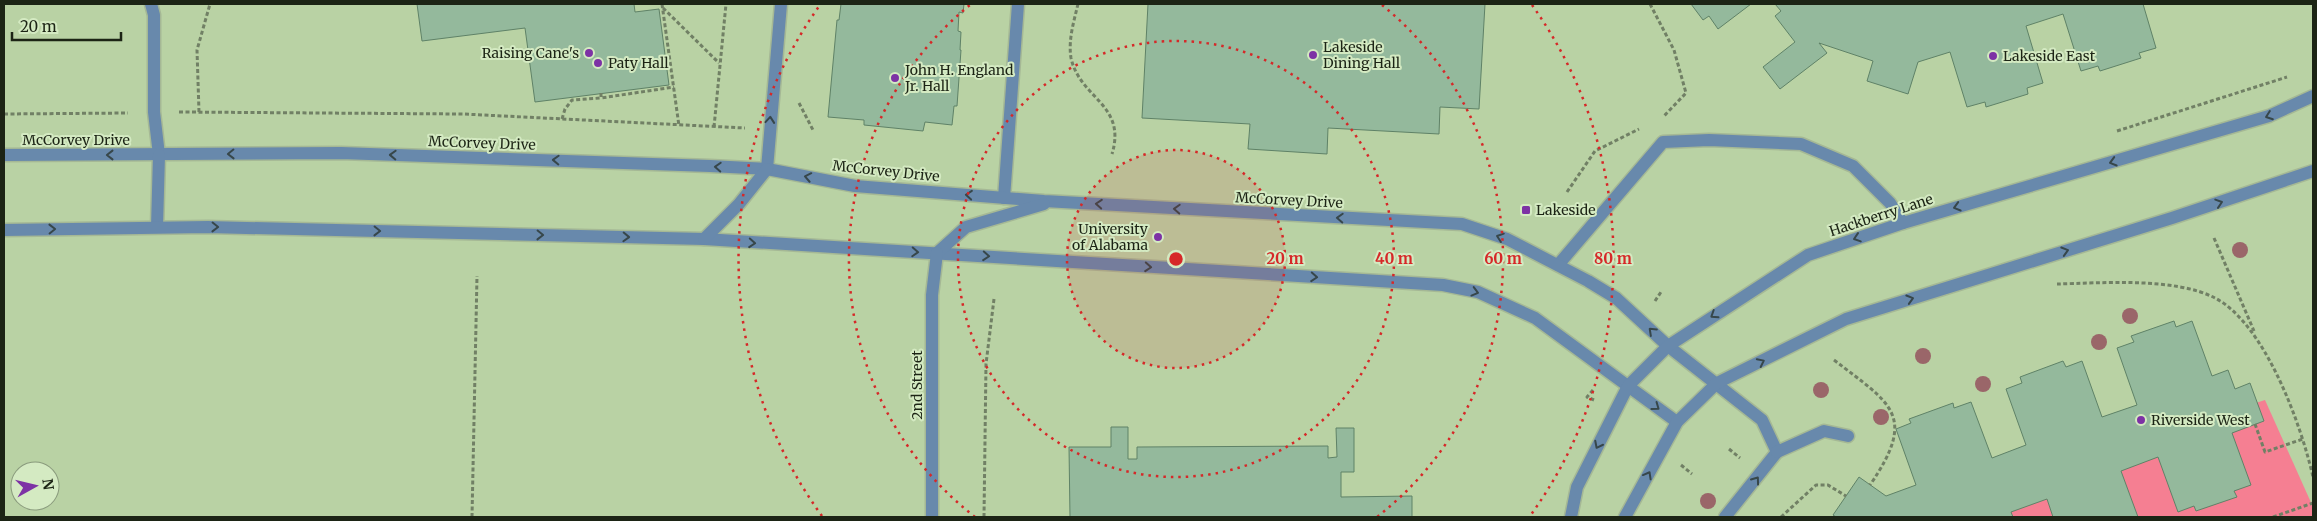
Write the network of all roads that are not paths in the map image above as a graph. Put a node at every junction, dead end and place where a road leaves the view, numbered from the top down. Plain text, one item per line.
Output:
1 (151, 4) edge
2 (781, 4) edge
3 (1018, 4) edge
4 (2313, 96) edge
5 (4, 155) edge
6 (159, 155) junction
7 (767, 169) junction
8 (2313, 171) edge
9 (1004, 198) junction
10 (1052, 201) junction
11 (1903, 223) junction
12 (157, 226) junction
13 (4, 230) edge
14 (704, 239) junction
15 (937, 253) junction
16 (1558, 265) junction
17 (1668, 346) junction
18 (1717, 384) junction
19 (1628, 386) junction
20 (1677, 422) junction
21 (1848, 436) dead end
22 (1777, 452) junction
23 (932, 517) edge
24 (1571, 517) edge
25 (1624, 517) edge
26 (1725, 517) edge

1 - 6 street
7 -> 2 street
3 - 9 street
4 -> 11 street, Hackberry Lane
6 -> 5 street, McCorvey Drive
7 -> 6 street, McCorvey Drive
6 - 12 street
9 -> 7 street, McCorvey Drive
7 - 14 street
18 -> 8 street
9 - 10 street, McCorvey Drive
10 - 15 street
16 -> 10 street, McCorvey Drive
11 - 16 street
11 -> 17 street, Hackberry Lane
13 -> 12 street
12 -> 14 street
14 -> 15 street
15 -> 19 street
15 - 23 street, 2nd Street
17 -> 16 street, McCorvey Drive
17 - 18 street, McCorvey Drive
17 - 19 street, Hackberry Lane
18 - 20 street
18 - 22 street, McCorvey Drive
19 -> 20 street
19 -> 24 street, Hackberry Lane
25 -> 20 street
21 - 22 street
26 -> 22 street

